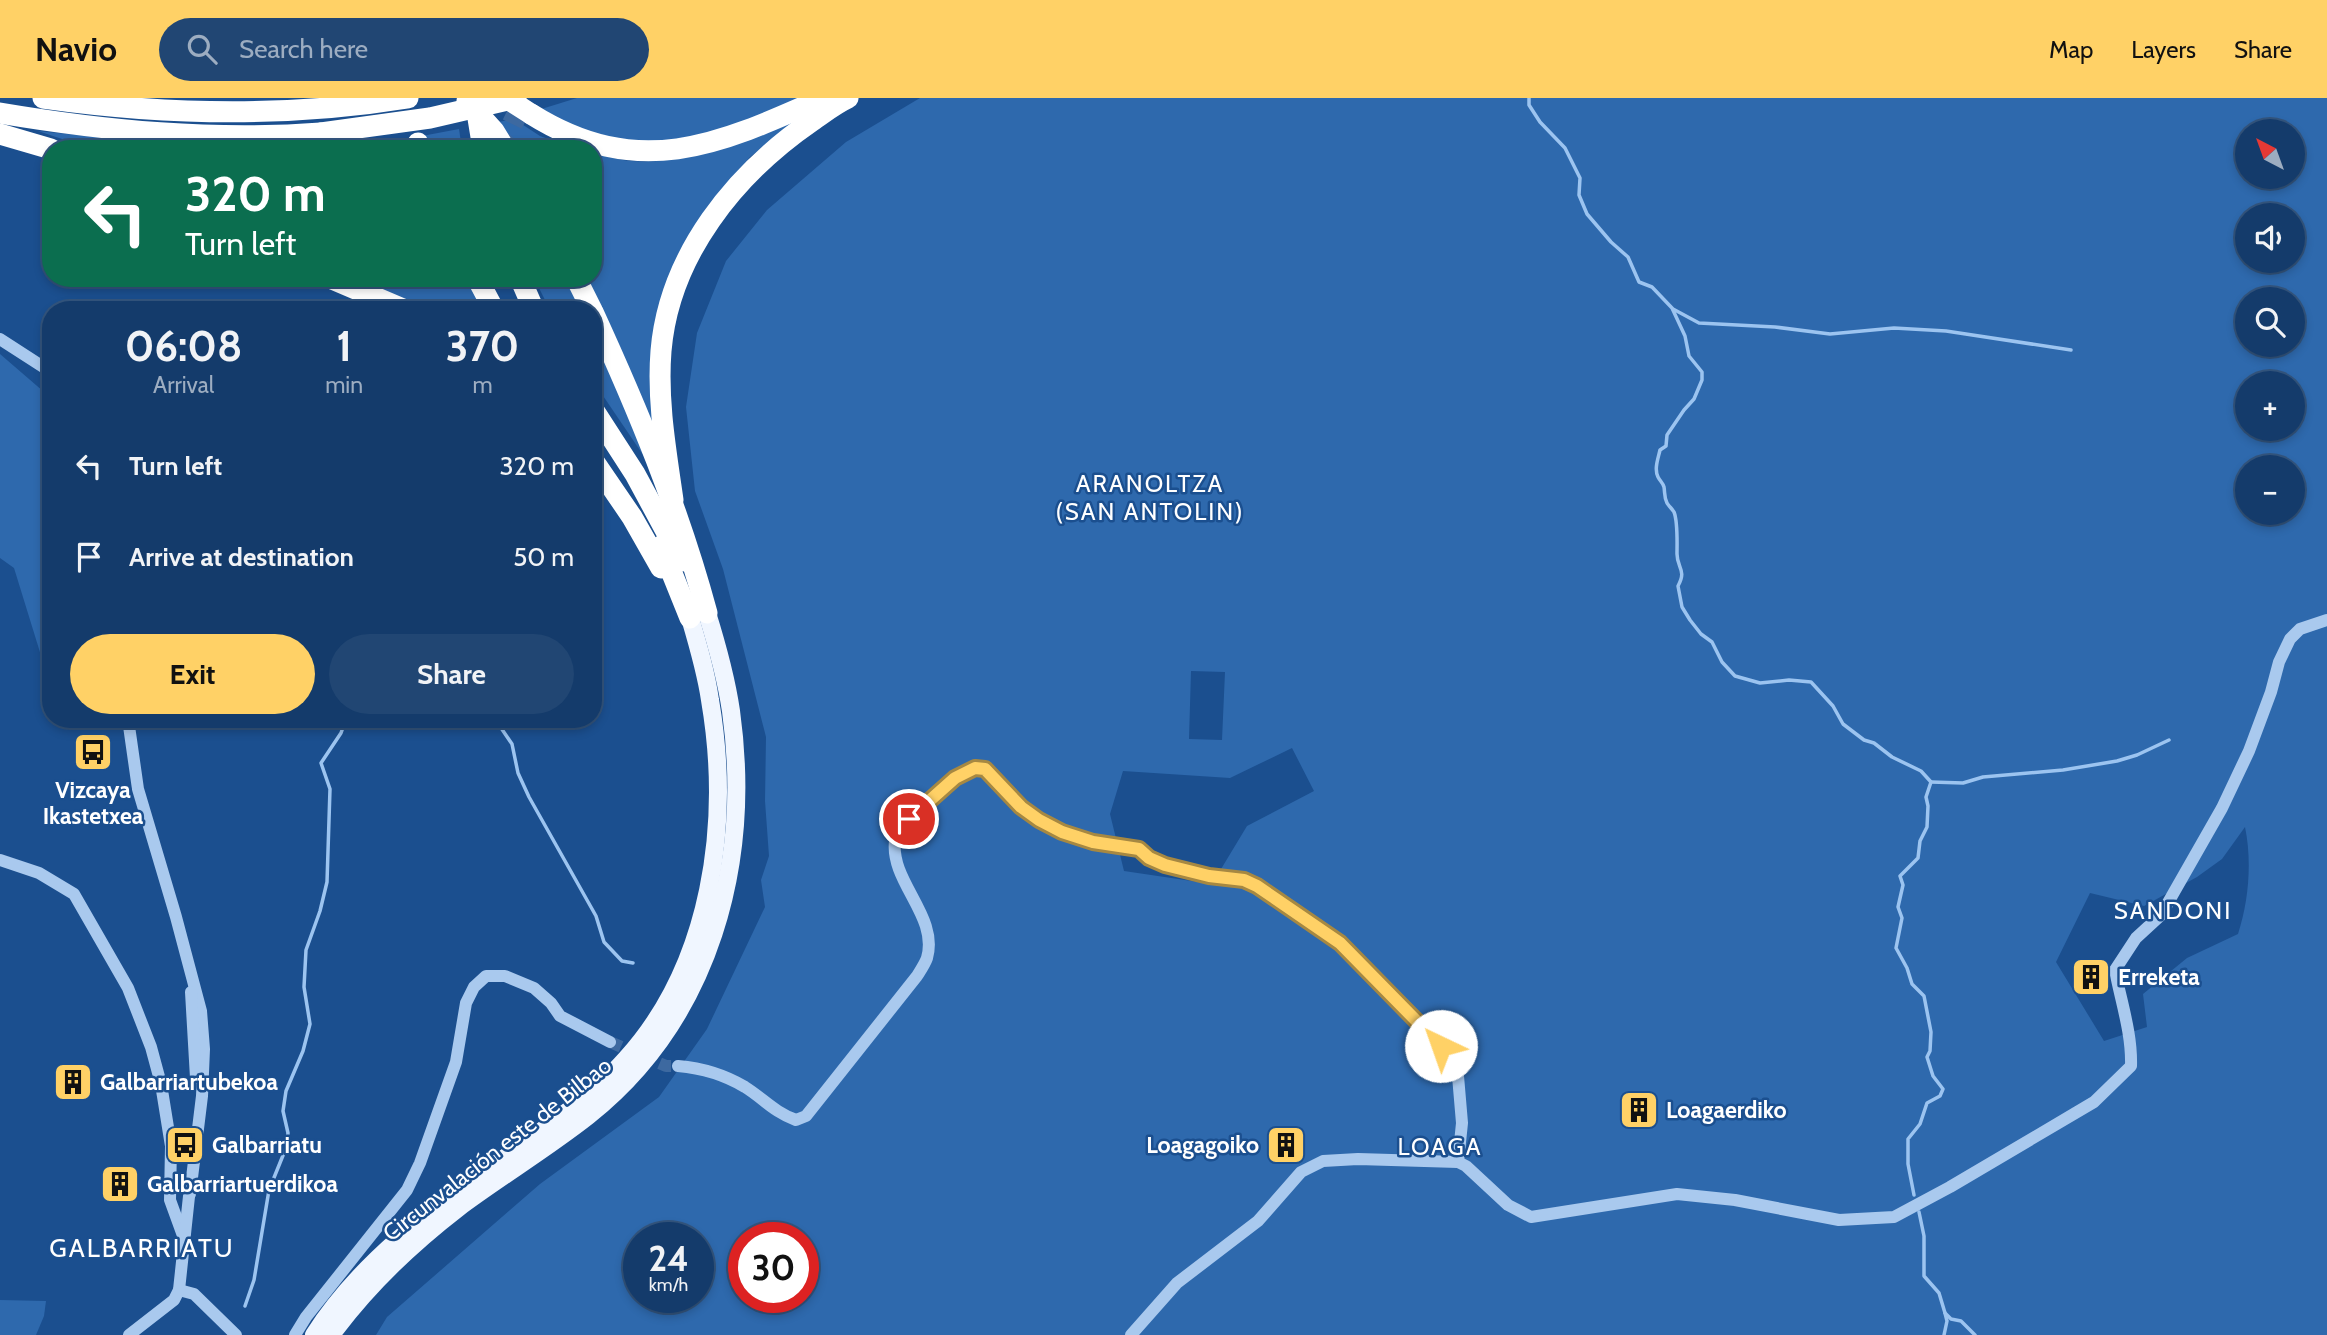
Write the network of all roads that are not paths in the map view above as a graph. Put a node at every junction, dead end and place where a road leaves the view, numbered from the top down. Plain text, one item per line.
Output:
1 (43, 98) edge
2 (408, 98) edge
3 (464, 98) edge
4 (475, 98) edge
5 (506, 98) edge
6 (516, 98) edge
7 (823, 98) edge
8 (848, 98) edge
9 (0, 113) edge
10 (0, 134) edge
11 (470, 140) edge
12 (482, 140) edge
13 (500, 140) edge
14 (578, 140) edge
15 (42, 146) edge
16 (602, 147) edge
17 (351, 287) edge
18 (384, 301) edge
19 (602, 331) edge
20 (0, 339) edge
21 (29, 360) junction
22 (42, 367) edge
23 (42, 372) edge
24 (602, 423) edge
25 (602, 447) edge
26 (602, 473) edge
27 (673, 500) junction
28 (698, 615) junction
29 (2327, 620) edge
30 (129, 728) edge
31 (0, 860) edge
32 (610, 1042) tunnel mouth
33 (678, 1066) tunnel mouth
34 (1458, 1162) junction
35 (186, 1244) junction
36 (179, 1290) junction
37 (130, 1335) edge
38 (236, 1335) edge
39 (295, 1335) edge
40 (314, 1335) edge
41 (331, 1335) edge
42 (1131, 1335) edge

1 - 2 highway
3 - 11 highway
3 - 13 highway, bridge
4 - 12 highway
5 - 14 highway, bridge
6 - 9 highway, bridge
7 - 16 highway, bridge
8 - 27 highway
10 - 15 highway
17 - 18 highway
19 - 27 highway
20 - 21 street
21 - 22 street
21 - 23 street
24 - 28 highway, Circunvalación este de Bilbao
25 - 28 highway, Circunvalación este de Bilbao
26 - 28 highway
27 - 28 highway
28 - 40 main road, Circunvalación este de Bilbao
28 - 41 main road, Circunvalación este de Bilbao
29 - 34 street
30 - 35 street
31 - 35 street
32 - 39 street
33 - 34 street
34 - 42 street
35 - 36 street
36 - 37 street
36 - 38 street

